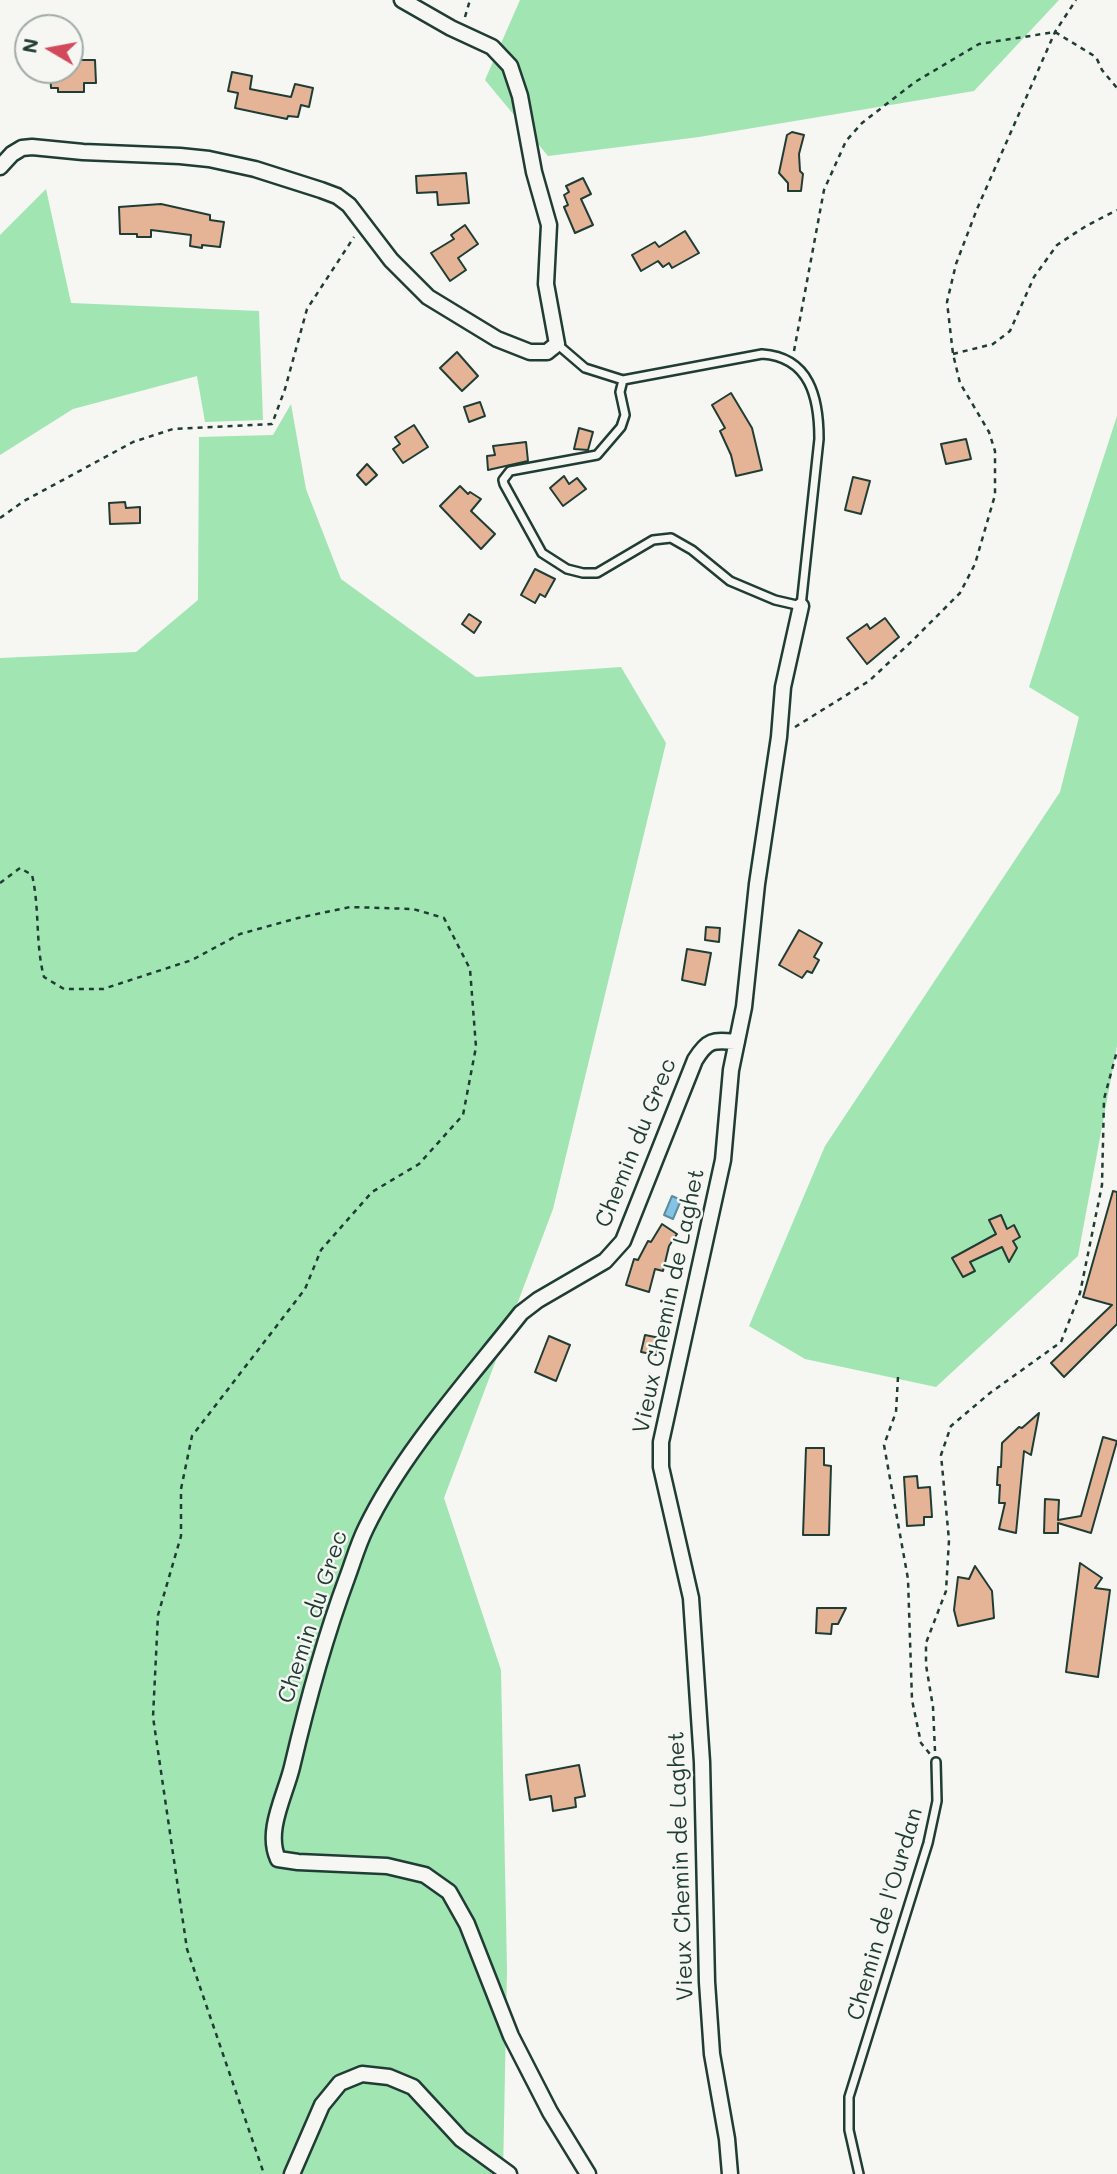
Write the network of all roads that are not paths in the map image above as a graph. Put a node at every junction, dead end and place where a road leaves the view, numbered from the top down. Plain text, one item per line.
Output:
1 (402, 0) edge
2 (0, 167) edge
3 (558, 344) junction
4 (623, 380) junction
5 (801, 606) junction
6 (737, 1042) junction
7 (936, 1762) road end
8 (292, 2174) edge
9 (509, 2174) edge
10 (588, 2174) edge
11 (730, 2174) edge
12 (859, 2174) edge

1 - 3 street
2 - 3 street
3 - 4 lane
4 - 5 lane, Vieux Chemin de Laghet
4 - 5 lane
5 - 6 street, Vieux Chemin de Laghet
6 - 10 street, Chemin du Grec
6 - 11 street, Vieux Chemin de Laghet
7 - 12 lane, Chemin de l'Ourdan
8 - 9 street

